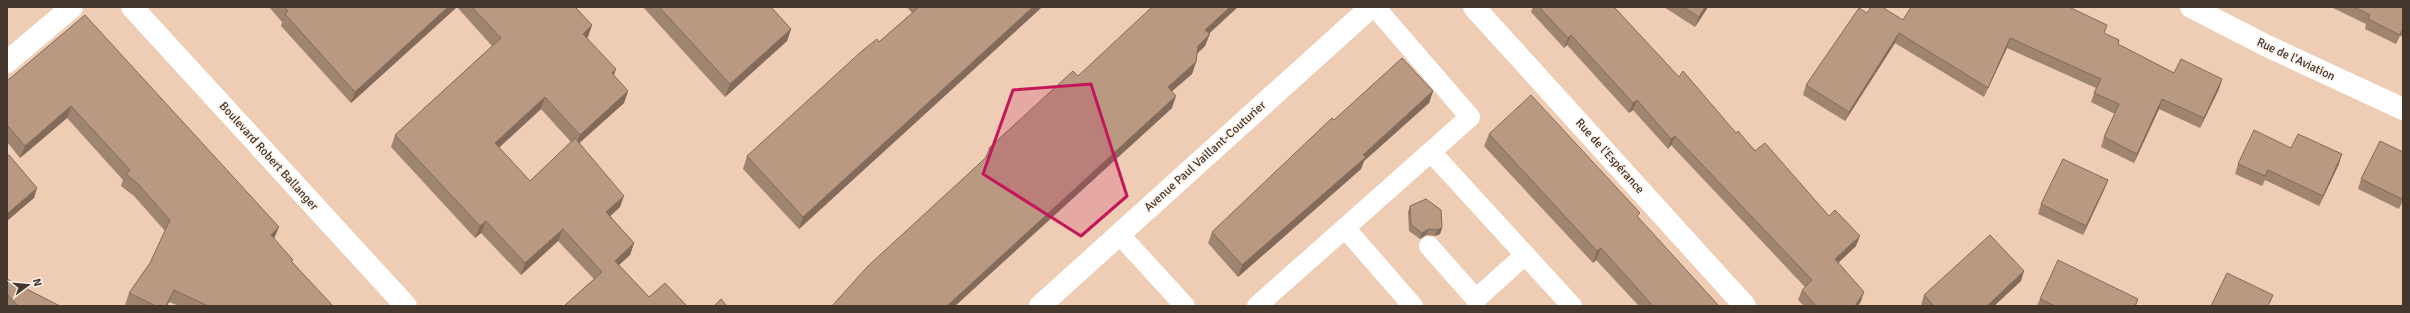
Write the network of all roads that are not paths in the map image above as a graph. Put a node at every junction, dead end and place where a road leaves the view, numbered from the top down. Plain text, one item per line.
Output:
1 (72, 7) edge
2 (132, 7) edge
3 (1371, 7) edge
4 (1375, 7) edge
5 (1474, 7) edge
6 (2203, 10) edge
7 (7, 62) edge
8 (2403, 109) edge
9 (1431, 152) junction
10 (1345, 228) junction
11 (1119, 234) junction
12 (1429, 246) dead end
13 (1525, 255) junction
14 (1405, 303) edge
15 (406, 306) edge
16 (1040, 306) edge
17 (1185, 306) edge
18 (1257, 306) edge
19 (1572, 306) edge
20 (1745, 306) edge

1 - 7 street
2 - 15 street, Boulevard Robert Ballanger
3 - 11 street, Avenue Paul Vaillant-Couturier
4 - 9 lane
5 - 20 street, Rue de l'Espérance
6 - 8 street, Rue de l'Aviation
9 - 10 lane
9 - 13 lane
10 - 14 lane
10 - 18 lane
11 - 16 street, Avenue Paul Vaillant-Couturier
11 - 17 lane
12 - 13 lane
13 - 19 lane

